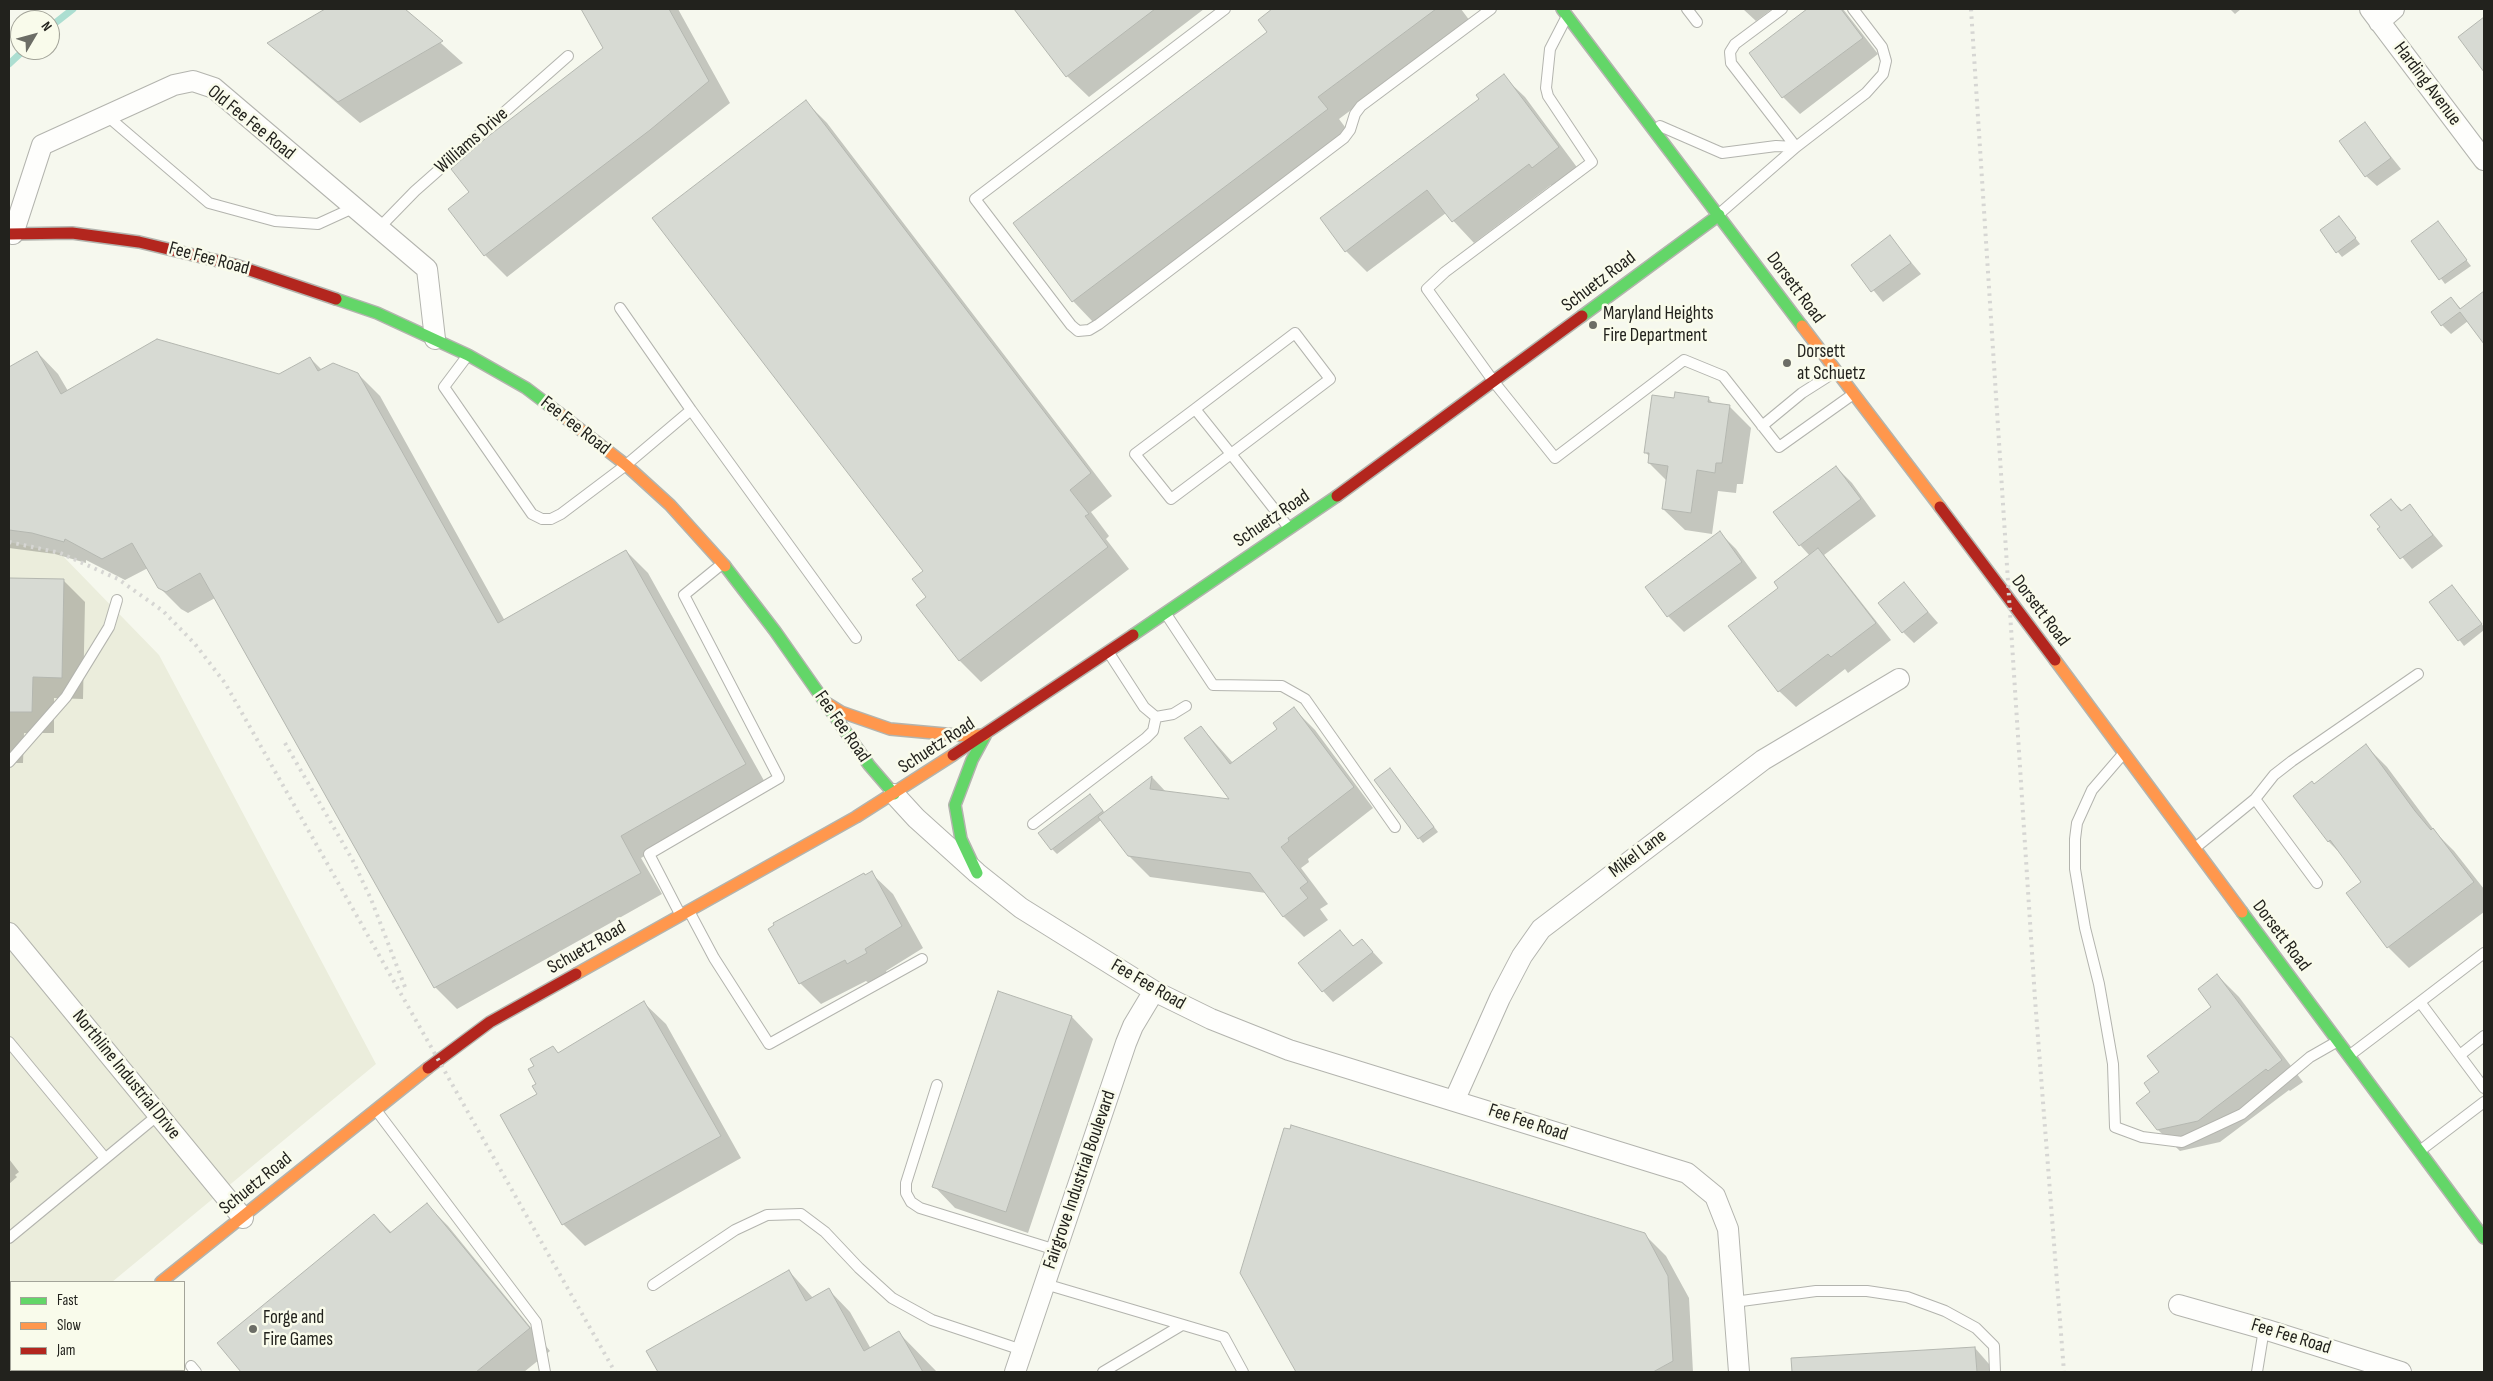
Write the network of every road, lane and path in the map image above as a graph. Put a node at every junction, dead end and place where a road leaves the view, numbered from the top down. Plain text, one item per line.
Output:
1 (1225, 9) edge
2 (1491, 9) edge
3 (1687, 9) edge
4 (1782, 9) edge
5 (1853, 9) edge
6 (1565, 12) edge
7 (2381, 13) edge
8 (1697, 22) dead end
9 (568, 56) dead end
10 (106, 115) junction
11 (1647, 120) junction
12 (1796, 147) junction
13 (2484, 160) edge
14 (353, 208) junction
15 (1719, 215) junction
16 (378, 229) junction
17 (11, 234) edge
18 (620, 308) dead end
19 (435, 339) junction
20 (468, 355) junction
21 (1835, 372) junction
22 (1494, 382) junction
23 (1852, 395) junction
24 (1195, 409) junction
25 (691, 410) junction
26 (1762, 426) junction
27 (1231, 454) junction
28 (626, 465) junction
29 (1289, 529) junction
30 (722, 564) junction
31 (117, 600) dead end
32 (1165, 614) junction
33 (856, 638) dead end
34 (1109, 652) junction
35 (2418, 674) dead end
36 (1899, 679) dead end
37 (824, 701) junction
38 (1186, 706) dead end
39 (1156, 717) junction
40 (986, 735) junction
41 (2124, 754) junction
42 (9, 762) edge
43 (894, 794) junction
44 (2255, 799) junction
45 (1033, 824) dead end
46 (1395, 827) dead end
47 (2194, 849) junction
48 (977, 873) junction
49 (2317, 882) dead end
50 (684, 912) junction
51 (9, 933) edge
52 (2484, 954) edge
53 (922, 959) dead end
54 (1154, 991) junction
55 (2420, 1002) junction
56 (2484, 1036) edge
57 (2338, 1041) junction
58 (9, 1042) edge
59 (2460, 1055) junction
60 (2349, 1056) junction
61 (937, 1085) dead end
62 (2484, 1088) edge
63 (1454, 1099) junction
64 (2484, 1102) edge
65 (375, 1110) junction
66 (158, 1115) junction
67 (2419, 1151) junction
68 (106, 1158) junction
69 (243, 1218) junction
70 (9, 1238) edge
71 (2484, 1238) edge
72 (1056, 1250) junction
73 (162, 1281) edge
74 (1045, 1284) junction
75 (653, 1285) dead end
76 (1734, 1302) junction
77 (2180, 1305) dead end
78 (1182, 1325) junction
79 (2264, 1328) junction
80 (1022, 1350) junction
81 (545, 1372) edge
82 (1015, 1372) edge
83 (1103, 1372) edge
84 (1243, 1372) edge
85 (1739, 1372) edge
86 (1995, 1372) edge
87 (2257, 1372) edge
88 (2401, 1372) edge

1 - 2 lane
3 - 8 lane
4 - 12 lane
5 - 12 lane
6 - 11 main road, Dorsett Road
6 - 22 lane
7 - 13 street, Harding Avenue
9 - 16 lane, Williams Drive
10 - 14 lane
10 - 14 street, Old Fee Fee Road
10 - 17 street, Old Fee Fee Road
11 - 12 lane
11 - 15 main road, Dorsett Road
12 - 15 lane
14 - 16 street, Old Fee Fee Road
15 - 21 main road, Dorsett Road
15 - 22 main road, Schuetz Road
16 - 19 street, Old Fee Fee Road
17 - 19 main road, Fee Fee Road
18 - 25 lane
19 - 20 main road, Fee Fee Road
20 - 28 main road, Fee Fee Road
20 - 28 lane
21 - 23 main road, Dorsett Road
21 - 26 lane
22 - 26 lane
22 - 29 main road, Schuetz Road
23 - 26 lane
23 - 41 main road, Dorsett Road
24 - 27 lane
24 - 27 lane
24 - 27 lane
25 - 28 lane
25 - 33 lane
27 - 29 lane
28 - 30 main road, Fee Fee Road
29 - 32 main road, Schuetz Road
30 - 37 main road, Fee Fee Road
30 - 50 lane
31 - 42 lane
32 - 34 main road, Schuetz Road
32 - 46 lane
34 - 39 lane
34 - 40 main road, Schuetz Road
35 - 44 lane
36 - 63 street, Mikel Lane
37 - 40 main road
37 - 43 main road, Fee Fee Road
38 - 39 lane
39 - 45 lane
40 - 43 main road, Schuetz Road
40 - 48 main road
41 - 47 main road, Dorsett Road
41 - 57 lane
43 - 48 street, Fee Fee Road
43 - 50 main road, Schuetz Road
44 - 47 lane
44 - 49 lane
47 - 57 main road, Dorsett Road
48 - 54 street, Fee Fee Road
50 - 53 lane
50 - 65 main road, Schuetz Road
51 - 66 street, Northline Industrial Drive
52 - 55 lane
54 - 63 street, Fee Fee Road
54 - 72 street, Fairgrove Industrial Boulevard
55 - 59 lane
55 - 60 lane
56 - 59 lane
57 - 60 main road, Dorsett Road
58 - 68 lane
59 - 62 lane
60 - 67 main road, Dorsett Road
61 - 72 lane
63 - 76 street, Fee Fee Road
64 - 67 lane
65 - 69 main road, Schuetz Road
65 - 81 lane
66 - 68 lane
66 - 69 street, Northline Industrial Drive
67 - 71 main road, Dorsett Road
68 - 70 lane
69 - 73 main road, Schuetz Road
72 - 74 street, Fairgrove Industrial Boulevard
74 - 78 lane
74 - 80 street, Fairgrove Industrial Boulevard
75 - 80 lane
76 - 85 street
76 - 86 lane
77 - 79 street, Fee Fee Road
78 - 83 lane
78 - 84 lane
79 - 87 lane
79 - 88 street, Fee Fee Road
80 - 82 street, Fairgrove Industrial Boulevard

